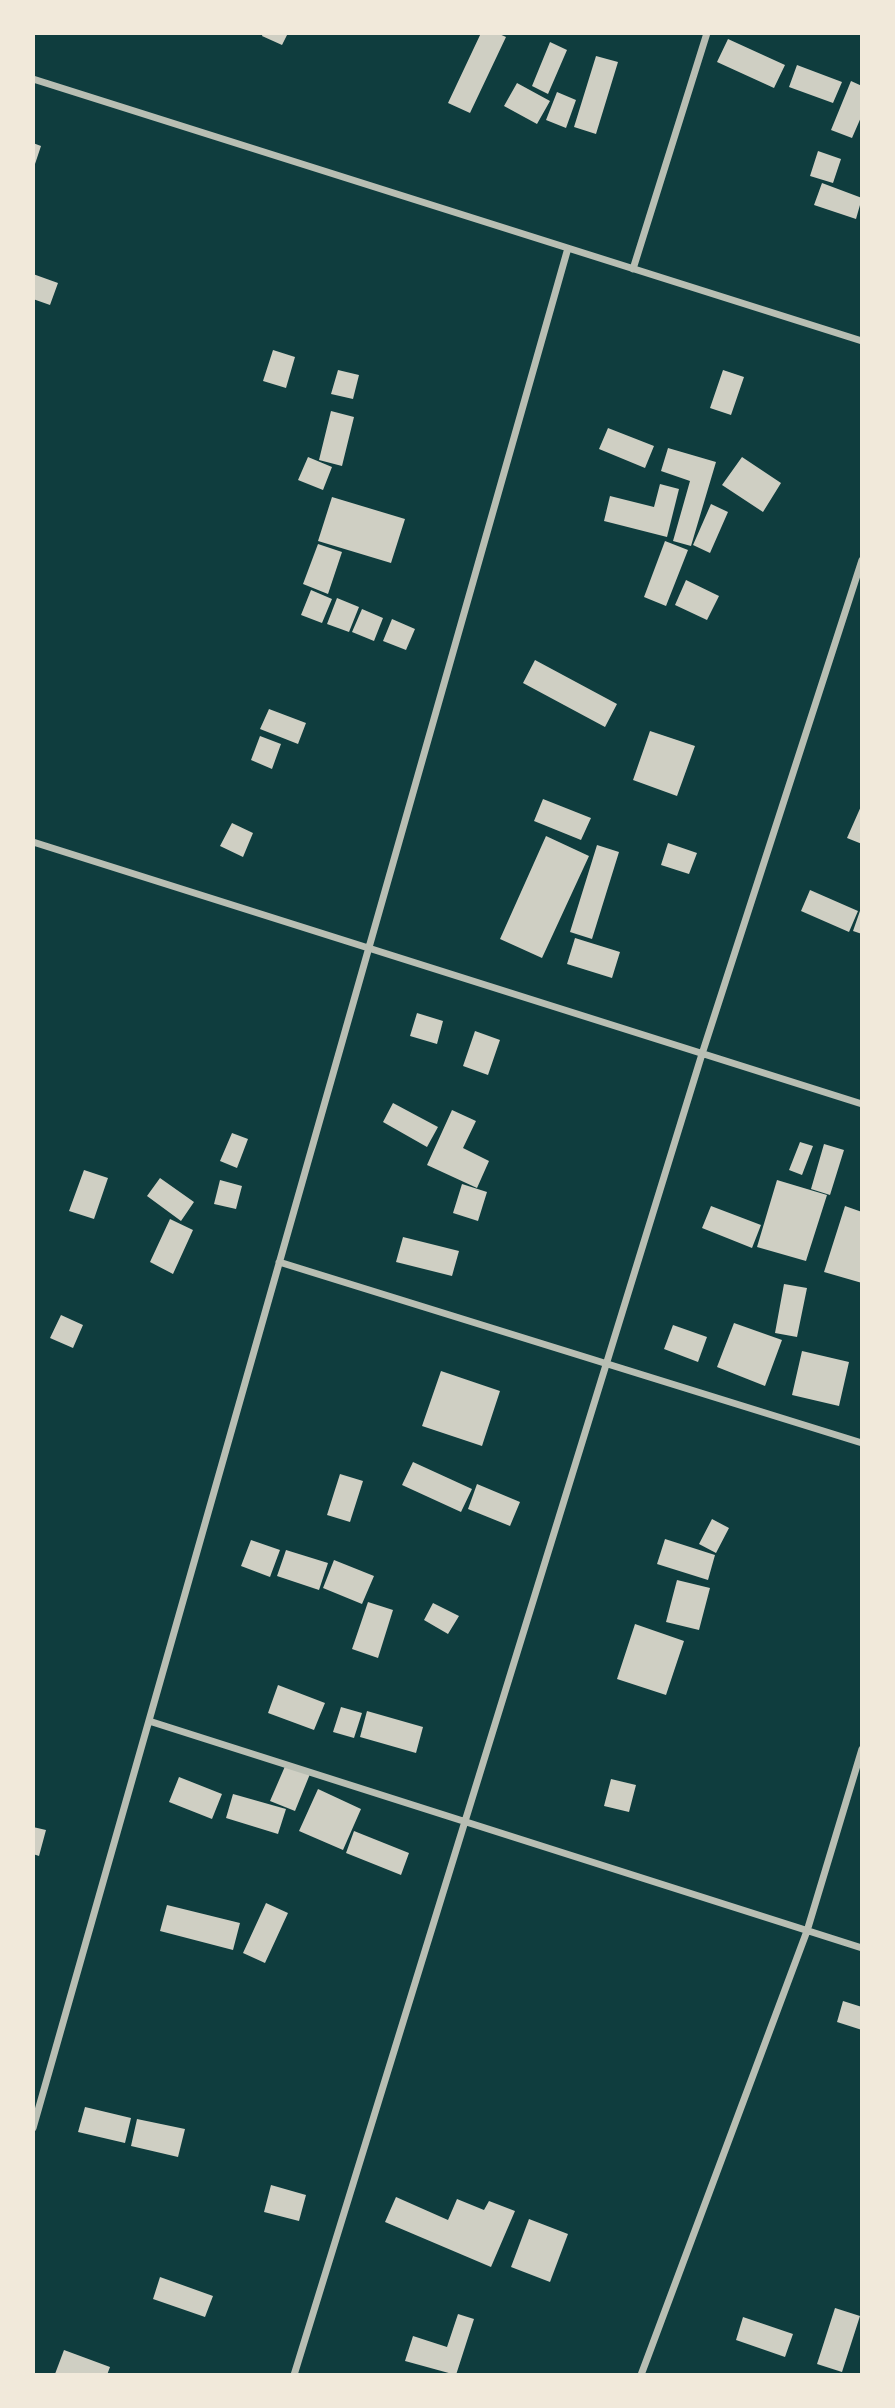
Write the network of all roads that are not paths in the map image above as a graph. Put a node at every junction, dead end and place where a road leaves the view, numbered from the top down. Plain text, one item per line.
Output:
1 (707, 33) edge
2 (33, 79) edge
3 (568, 248) junction
4 (633, 269) junction
5 (862, 341) edge
6 (862, 560) edge
7 (33, 842) edge
8 (368, 948) junction
9 (702, 1054) junction
10 (862, 1104) edge
11 (279, 1262) junction
12 (606, 1364) junction
13 (862, 1443) edge
14 (149, 1721) junction
15 (862, 1749) edge
16 (463, 1821) junction
17 (807, 1931) junction
18 (862, 1948) edge
19 (33, 2128) edge
20 (294, 2375) edge
21 (641, 2375) edge

1 - 4 street
2 - 3 street
3 - 4 street
3 - 8 street
4 - 5 street
6 - 9 street
7 - 8 street
8 - 9 street
8 - 11 street
9 - 10 street
9 - 12 street
11 - 12 street
11 - 14 street
12 - 13 street
12 - 16 street
14 - 16 street
14 - 19 street
15 - 17 street
16 - 17 street
16 - 20 street
17 - 18 street
17 - 21 street

